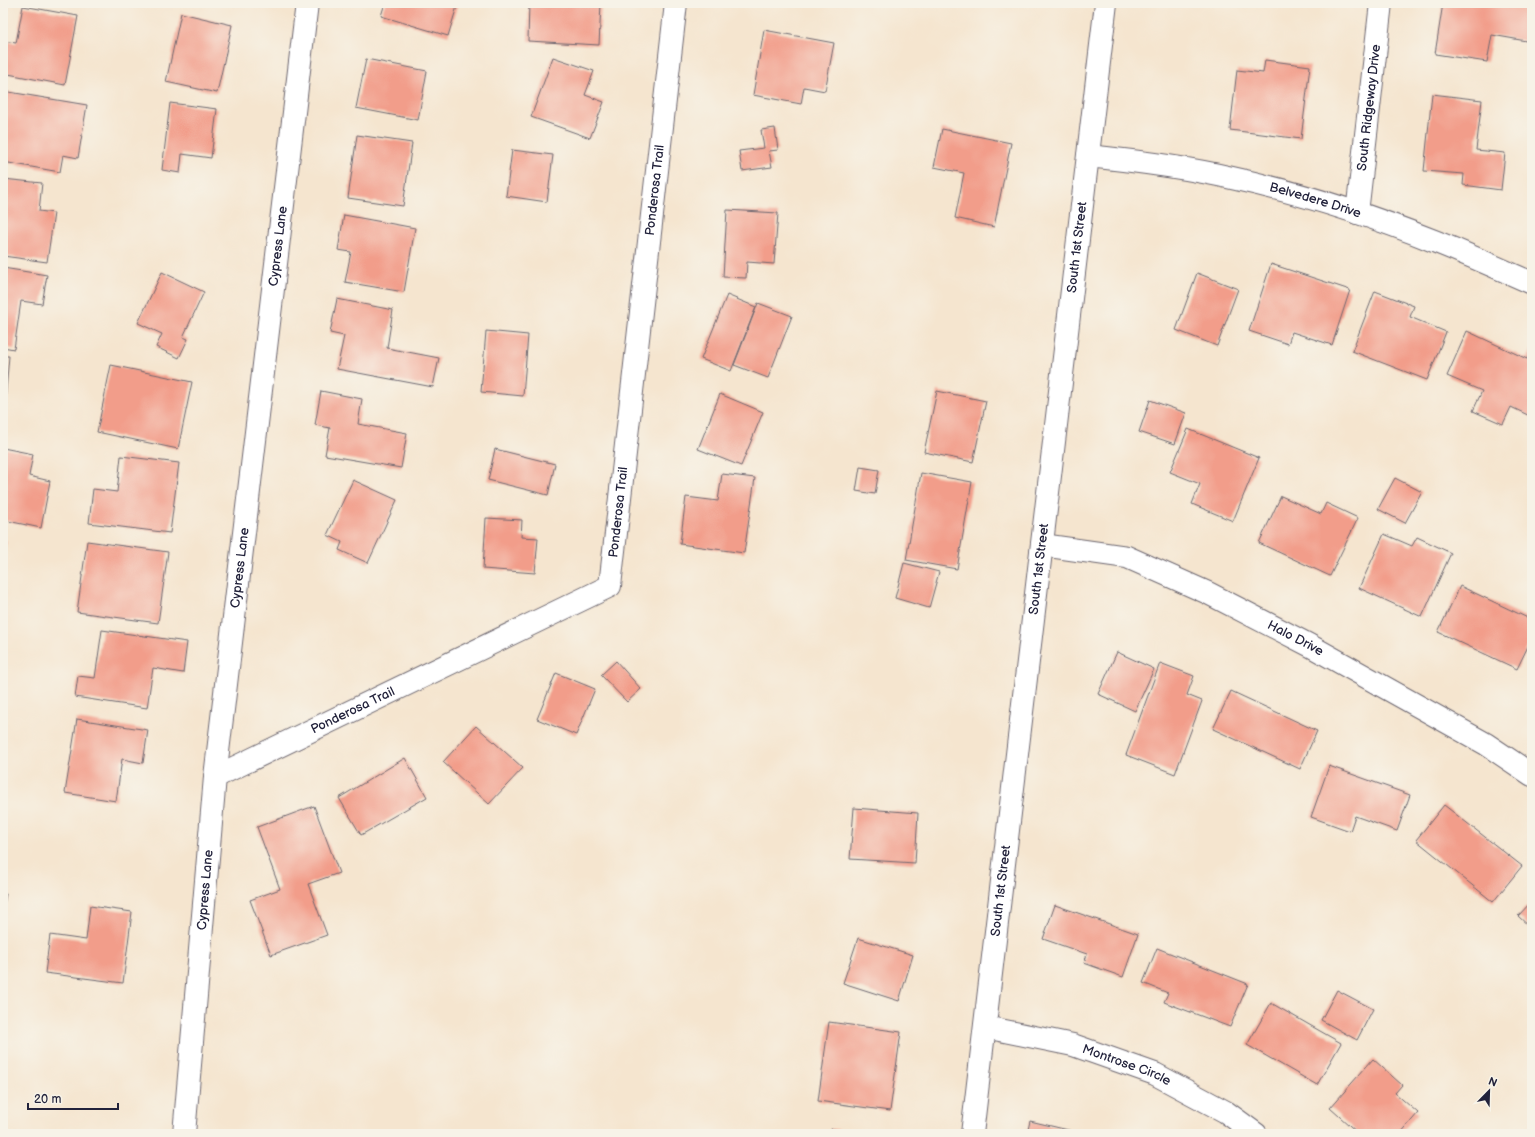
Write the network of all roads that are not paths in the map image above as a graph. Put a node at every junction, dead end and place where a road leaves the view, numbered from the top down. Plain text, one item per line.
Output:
1 (306, 3) edge
2 (676, 3) edge
3 (1106, 3) edge
4 (1381, 3) edge
5 (1088, 156) junction
6 (1357, 213) junction
7 (1532, 283) edge
8 (1042, 545) junction
9 (1532, 775) edge
10 (215, 777) junction
11 (985, 1027) junction
12 (184, 1134) edge
13 (972, 1134) edge
14 (1256, 1134) edge

1 - 10 street, Cypress Lane
2 - 10 street, Ponderosa Trail
3 - 5 street, South 1st Street
4 - 6 street, South Ridgeway Drive
5 - 6 street, Belvedere Drive
5 - 8 street, South 1st Street
6 - 7 street, Belvedere Drive
8 - 9 street, Halo Drive
8 - 11 street, South 1st Street
10 - 12 street, Cypress Lane
11 - 13 street, South 1st Street
11 - 14 street, Montrose Circle

